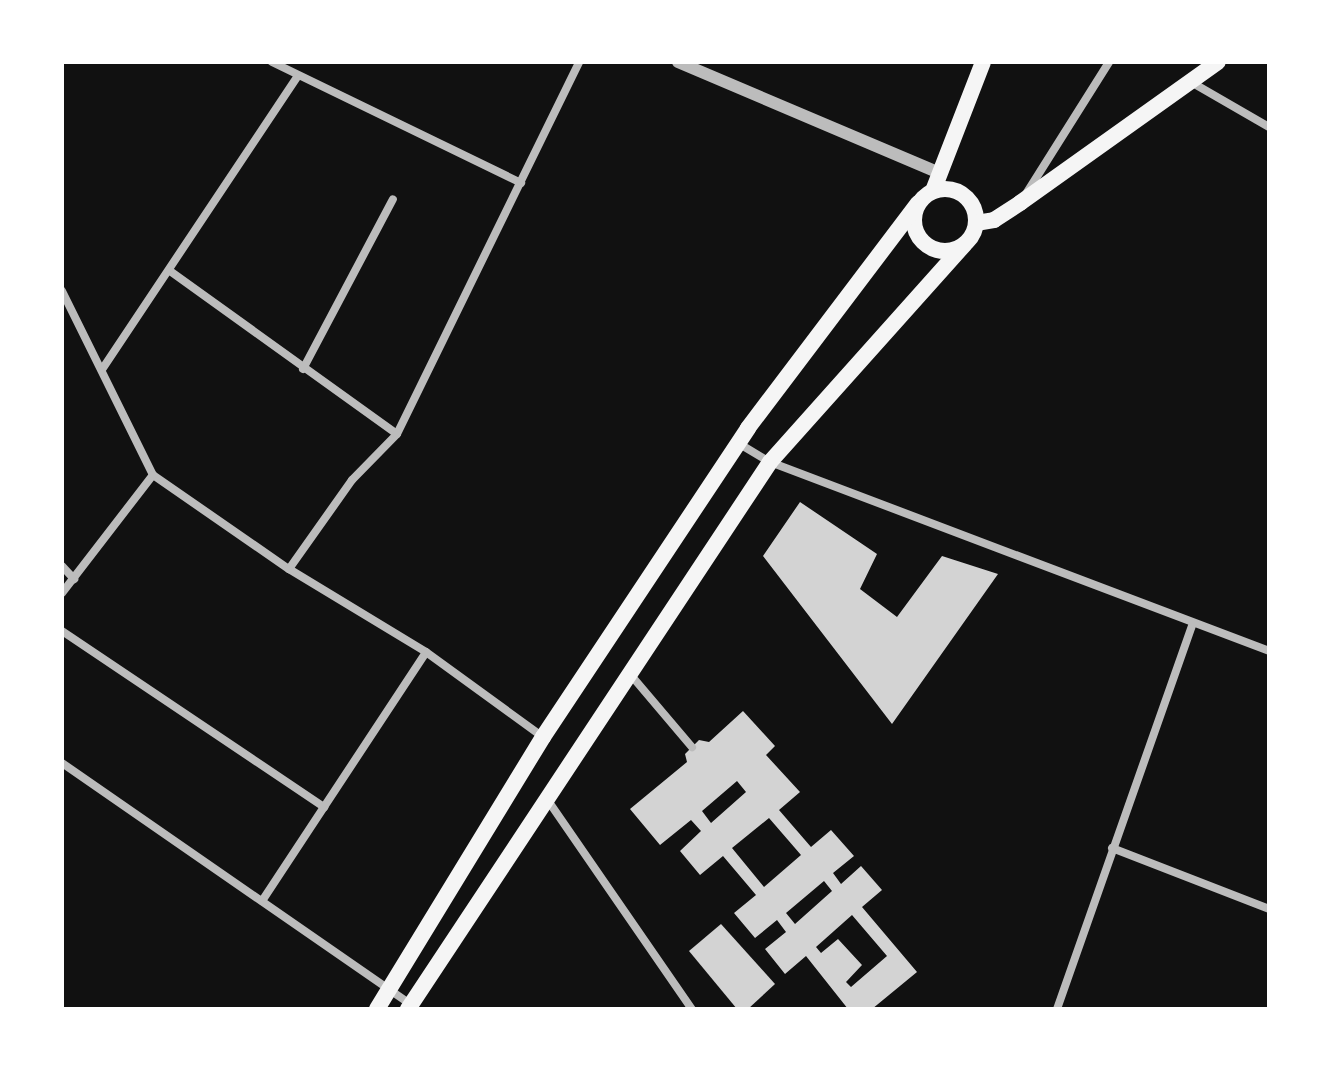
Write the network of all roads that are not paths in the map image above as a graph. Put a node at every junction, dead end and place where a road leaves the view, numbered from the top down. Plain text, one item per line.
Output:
1 (272, 62) edge
2 (579, 62) edge
3 (678, 62) edge
4 (983, 62) edge
5 (1109, 62) edge
6 (1218, 62) edge
7 (298, 76) junction
8 (1191, 82) junction
9 (1269, 127) edge
10 (940, 173) junction
11 (521, 183) junction
12 (933, 191) junction
13 (393, 199) dead end
14 (918, 203) junction
15 (1020, 203) junction
16 (976, 223) junction
17 (965, 244) junction
18 (170, 271) junction
19 (62, 291) edge
20 (103, 368) junction
21 (303, 369) junction
22 (397, 434) junction
23 (738, 443) junction
24 (770, 462) junction
25 (153, 475) junction
26 (62, 566) edge
27 (289, 569) junction
28 (74, 579) junction
29 (62, 593) edge
30 (1193, 623) junction
31 (62, 631) edge
32 (1269, 651) edge
33 (426, 652) junction
34 (629, 674) junction
35 (543, 737) junction
36 (692, 747) dead end
37 (62, 763) edge
38 (549, 802) junction
39 (324, 807) junction
40 (1112, 848) junction
41 (262, 901) junction
42 (1269, 909) edge
43 (390, 988) junction
44 (412, 1007) edge
45 (377, 1009) edge
46 (692, 1009) edge
47 (1057, 1009) edge

1 - 7 street
2 - 11 street
3 - 10 street
4 - 10 main road
5 - 15 street
6 - 8 main road
7 - 11 street
7 - 18 street
8 - 9 street
8 - 15 main road
10 - 12 main road
11 - 22 street
12 - 14 main road
12 - 16 main road
13 - 21 street
14 - 17 main road
14 - 23 main road
15 - 16 main road
16 - 17 main road
17 - 24 main road
18 - 20 street
18 - 21 street
19 - 20 street
20 - 25 street
21 - 22 street
22 - 27 street
23 - 24 street
23 - 35 main road
24 - 30 street
24 - 34 main road
25 - 27 street
25 - 28 street
26 - 28 street
27 - 33 street
28 - 29 street
30 - 32 street
30 - 40 street
31 - 39 street
33 - 35 street
33 - 39 street
34 - 36 street
34 - 38 main road
35 - 43 main road
37 - 41 street
38 - 44 main road
38 - 46 street
39 - 41 street
40 - 42 street
40 - 47 street
41 - 43 street
43 - 44 street
43 - 45 main road

